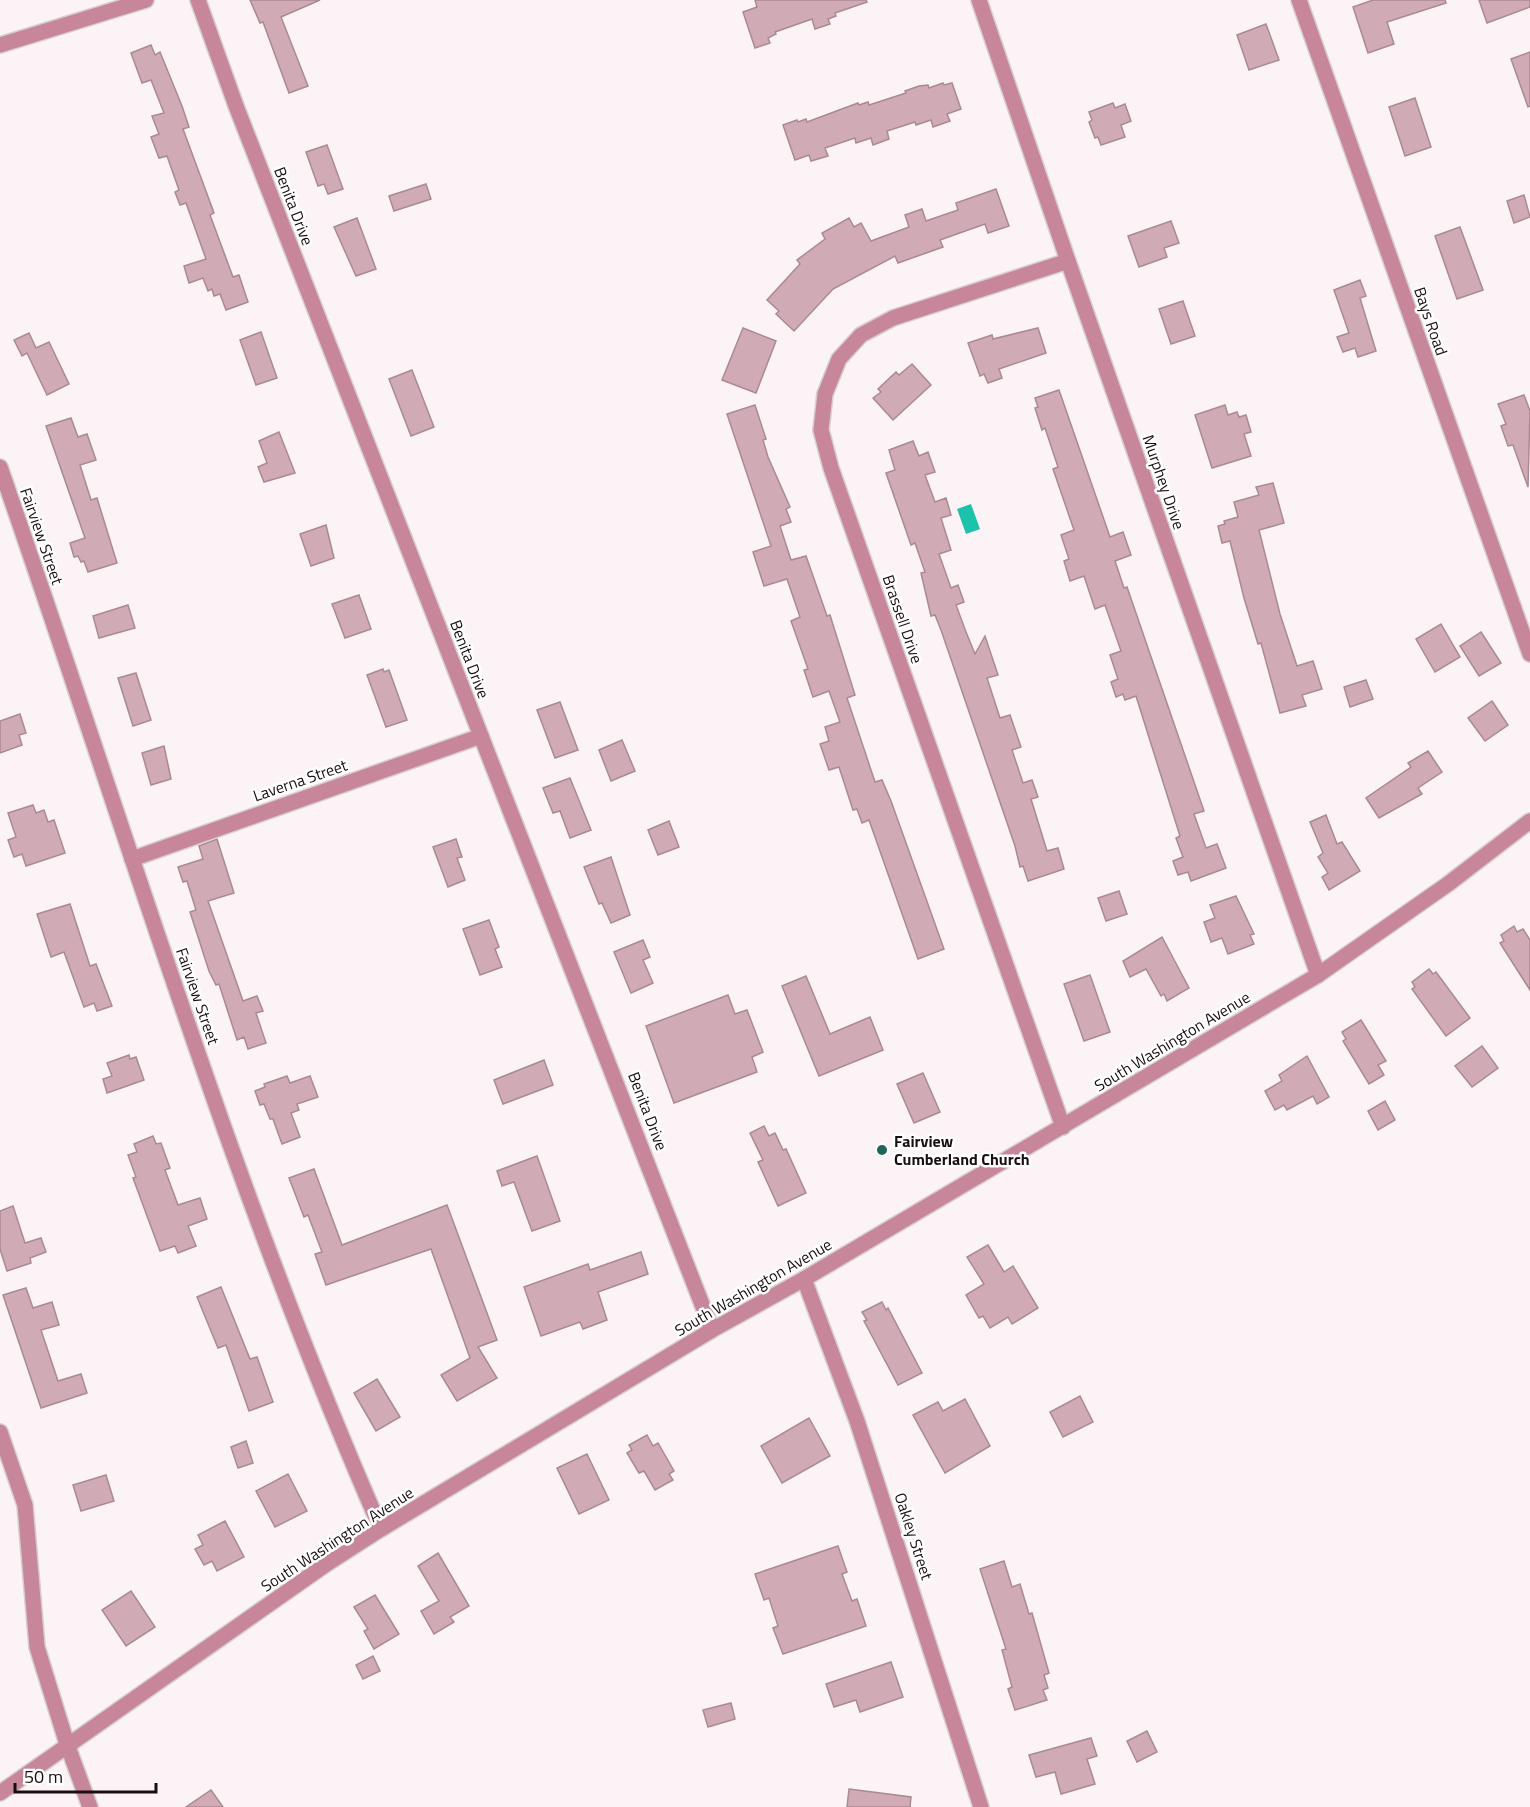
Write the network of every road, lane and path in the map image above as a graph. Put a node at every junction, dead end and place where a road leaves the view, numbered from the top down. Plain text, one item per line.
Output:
1 (146, 0) edge
2 (198, 0) edge
3 (979, 0) edge
4 (1299, 0) edge
5 (0, 45) edge
6 (1068, 261) junction
7 (0, 467) edge
8 (1530, 654) edge
9 (481, 736) junction
10 (1530, 821) edge
11 (132, 859) junction
12 (1318, 975) junction
13 (1063, 1127) junction
14 (804, 1279) junction
15 (712, 1330) junction
16 (0, 1432) edge
17 (381, 1529) junction
18 (67, 1744) junction
19 (0, 1793) edge
20 (90, 1807) edge
21 (981, 1807) edge

1 - 5 street
2 - 9 street, Benita Drive
3 - 6 street, Murphey Drive
4 - 8 street, Bays Road
6 - 12 street, Murphey Drive
6 - 13 street, Brassell Drive
7 - 11 street, Fairview Street
9 - 11 street, Laverna Street
9 - 15 street, Benita Drive
10 - 12 street, South Washington Avenue
11 - 17 street, Fairview Street
12 - 13 street, South Washington Avenue
13 - 14 street, South Washington Avenue
14 - 15 street, South Washington Avenue
14 - 21 street, Oakley Street
15 - 17 street, South Washington Avenue
16 - 18 street
17 - 18 street, South Washington Avenue
18 - 19 street, South Washington Avenue
18 - 20 street

